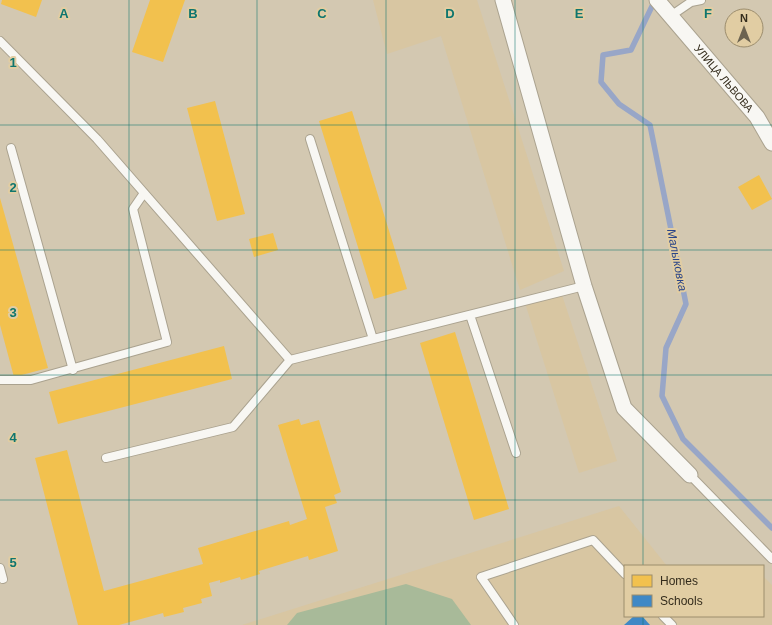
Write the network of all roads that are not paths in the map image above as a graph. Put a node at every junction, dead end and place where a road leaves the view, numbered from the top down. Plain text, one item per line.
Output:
1 (503, 0) edge
2 (657, 0) edge
3 (701, 0) edge
4 (691, 1) edge
5 (672, 16) junction
6 (0, 40) edge
7 (310, 139) dead end
8 (772, 143) edge
9 (11, 148) dead end
10 (144, 193) junction
11 (584, 286) junction
12 (470, 315) junction
13 (372, 339) junction
14 (290, 360) junction
15 (73, 370) junction
16 (0, 380) edge
17 (516, 453) dead end
18 (106, 458) dead end
19 (690, 475) joint
20 (772, 559) edge
21 (0, 568) edge
22 (624, 573) edge
23 (3, 579) dead end
24 (664, 617) edge
25 (514, 625) edge
26 (672, 625) edge

1 - 11 street
2 - 5 street, УЛИЦА ЛЬВОВА
3 - 4 lane
4 - 5 lane
5 - 8 street, УЛИЦА ЛЬВОВА
6 - 10 lane
7 - 13 lane
9 - 15 lane
10 - 14 lane
10 - 15 lane
11 - 12 lane
11 - 19 street
12 - 13 lane
12 - 17 lane
13 - 14 lane
14 - 18 lane
15 - 16 lane
19 - 20 lane
21 - 23 lane
22 - 25 lane
24 - 26 lane

